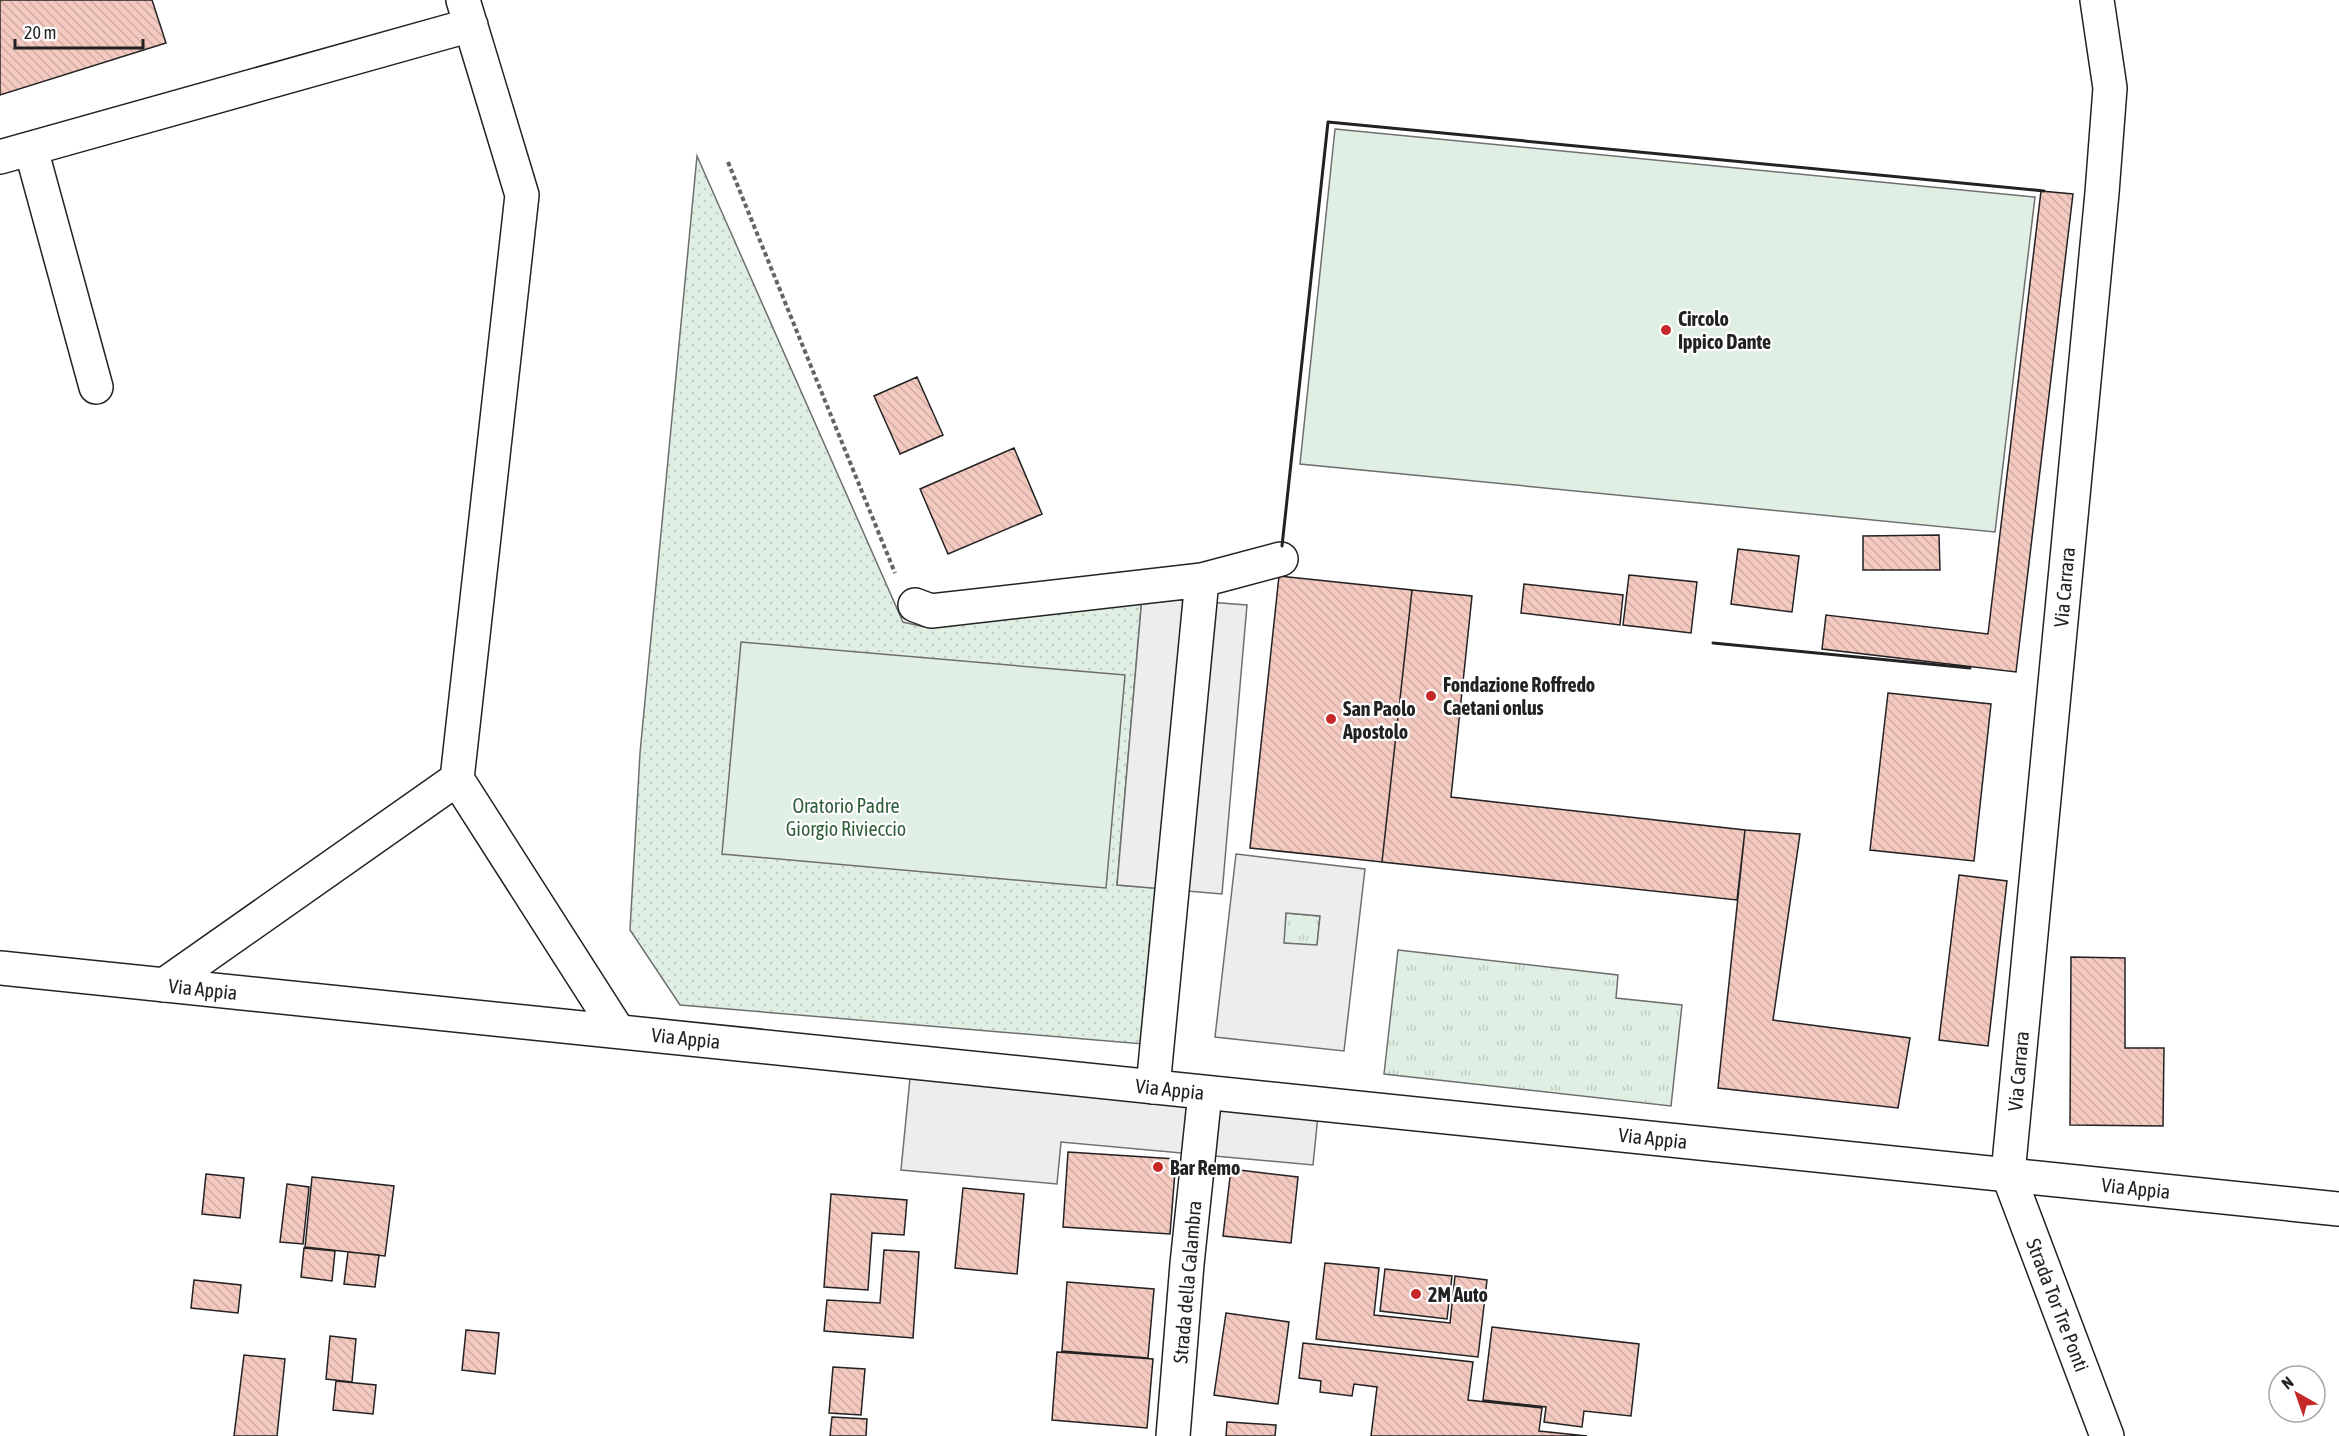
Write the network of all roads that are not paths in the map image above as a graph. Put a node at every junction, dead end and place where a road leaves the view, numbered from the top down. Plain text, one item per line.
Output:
1 (2097, 0) edge
2 (467, 12) edge
3 (32, 148) junction
4 (0, 157) edge
5 (96, 387) dead end
6 (1281, 559) dead end
7 (1202, 580) junction
8 (915, 605) road end
9 (457, 779) junction
10 (0, 968) edge
11 (164, 985) junction
12 (618, 1031) junction
13 (1153, 1087) junction
14 (1205, 1093) junction
15 (2008, 1174) junction
16 (2339, 1209) edge
17 (1173, 1436) edge
18 (2107, 1436) edge

1 - 15 street, Via Carrara
2 - 3 street
2 - 9 street
3 - 4 street
3 - 5 street
6 - 7 street
7 - 8 street
7 - 13 street
9 - 11 street
9 - 12 street
10 - 11 street, Via Appia
11 - 12 street, Via Appia
12 - 13 street, Via Appia
13 - 14 street, Via Appia
14 - 15 street, Via Appia
14 - 17 street, Strada della Calambra
15 - 16 street, Via Appia
15 - 18 street, Strada Tor Tre Ponti

